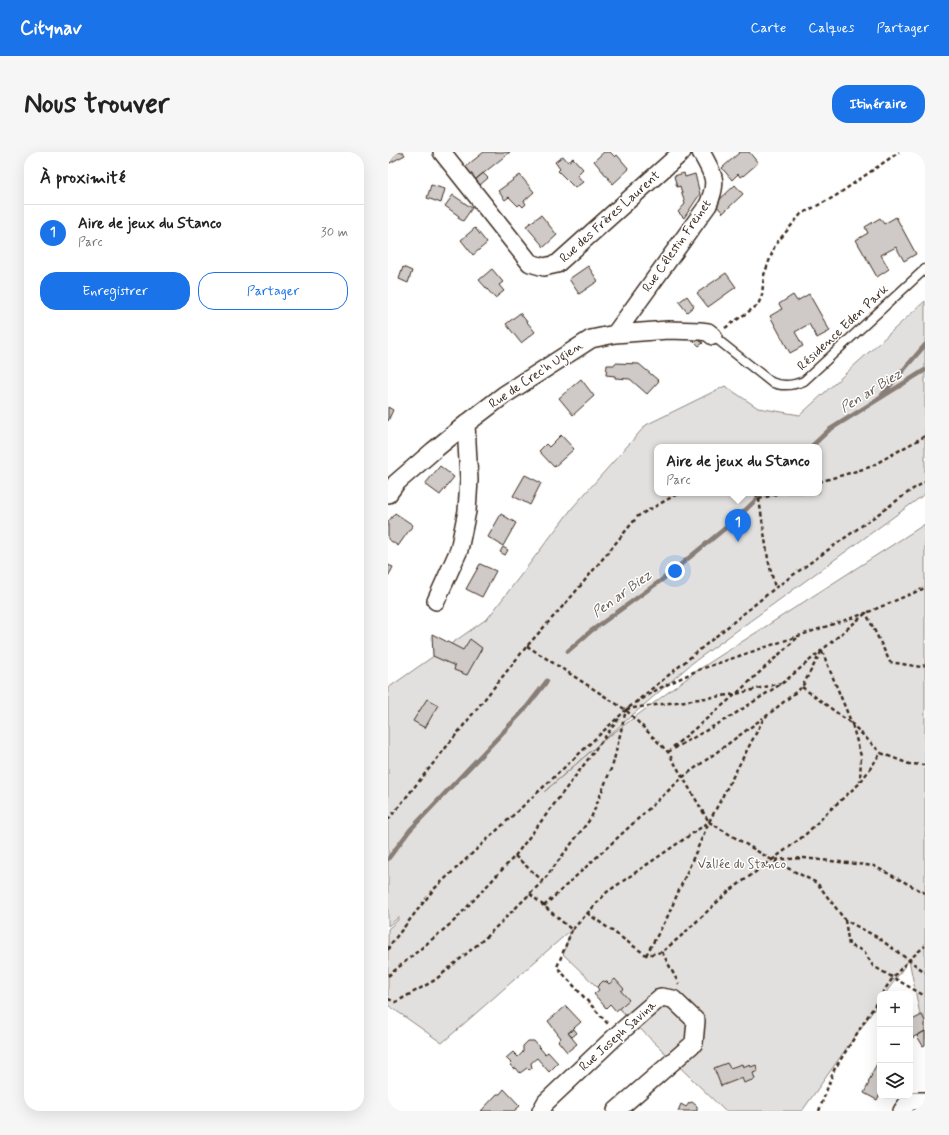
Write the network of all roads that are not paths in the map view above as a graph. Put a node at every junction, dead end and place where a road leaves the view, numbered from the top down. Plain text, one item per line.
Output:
1 (442, 152) edge
2 (682, 152) edge
3 (701, 152) edge
4 (925, 269) edge
5 (614, 334) junction
6 (713, 336) joint
7 (466, 424) junction
8 (388, 494) edge
9 (436, 601) dead end
10 (925, 1101) edge
11 (541, 1111) edge
12 (616, 1111) edge
13 (902, 1111) edge

1 - 2 street, Rue des Frères Laurent
3 - 5 street, Rue Célestin Freinet
4 - 6 lane, Résidence Eden Park
5 - 6 street, Rue de Crec'h Ugien
5 - 7 street, Rue de Crec'h Ugien
7 - 8 street, Rue de Crec'h Ugien
7 - 9 street
10 - 13 street
11 - 12 street, Rue Joseph Savina

